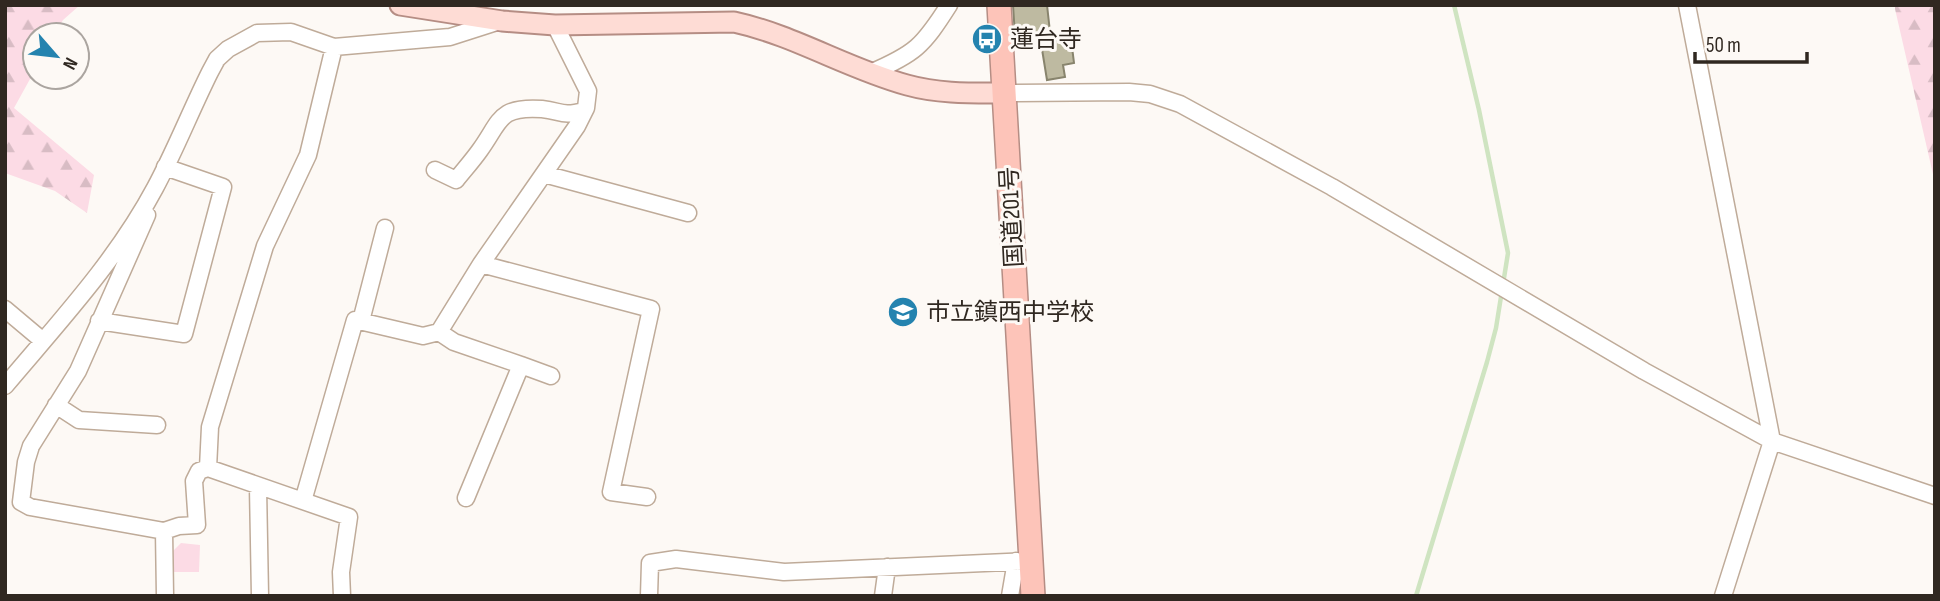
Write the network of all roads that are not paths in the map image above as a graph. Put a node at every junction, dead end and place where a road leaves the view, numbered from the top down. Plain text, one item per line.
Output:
1 (949, 5) edge
2 (999, 5) edge
3 (1687, 5) edge
4 (411, 6) edge
5 (502, 20) junction
6 (555, 24) junction
7 (334, 47) junction
8 (870, 73) junction
9 (1005, 93) junction
10 (584, 111) junction
11 (165, 167) junction
12 (435, 170) dead end
13 (544, 174) junction
14 (155, 189) junction
15 (688, 213) dead end
16 (385, 229) dead end
17 (481, 264) junction
18 (5, 309) edge
19 (99, 321) junction
20 (361, 321) junction
21 (439, 332) junction
22 (43, 341) junction
23 (522, 365) junction
24 (551, 376) dead end
25 (5, 386) edge
26 (56, 405) junction
27 (157, 425) dead end
28 (1772, 441) junction
29 (208, 468) junction
30 (258, 487) junction
31 (1935, 496) edge
32 (647, 497) dead end
33 (466, 498) dead end
34 (303, 501) junction
35 (164, 531) junction
36 (1023, 561) junction
37 (887, 567) junction
38 (165, 596) edge
39 (260, 596) edge
40 (342, 596) edge
41 (649, 596) edge
42 (883, 596) edge
43 (1010, 596) edge
44 (1033, 596) edge
45 (1723, 596) edge

1 - 8 street
2 - 9 highway, 国道201号
3 - 28 street
4 - 5 main road
5 - 6 main road
5 - 7 street
6 - 8 main road
6 - 10 street
7 - 11 street
7 - 29 street
8 - 9 main road
9 - 28 street
9 - 36 highway, 国道201号
10 - 12 street
10 - 13 street
11 - 14 street
11 - 19 street
13 - 15 street
13 - 17 street
14 - 19 street
14 - 22 street
16 - 20 street
17 - 21 street
17 - 32 street
18 - 22 street
19 - 26 street
20 - 21 street
20 - 34 street
21 - 23 street
22 - 25 street
23 - 24 street
23 - 33 street
26 - 27 street
26 - 35 street
28 - 31 street
28 - 45 street
29 - 30 street
29 - 35 street
30 - 34 street
30 - 39 street
34 - 40 street
35 - 38 street
36 - 37 street
36 - 43 street
36 - 44 highway, 国道201号
37 - 41 street
37 - 42 street

